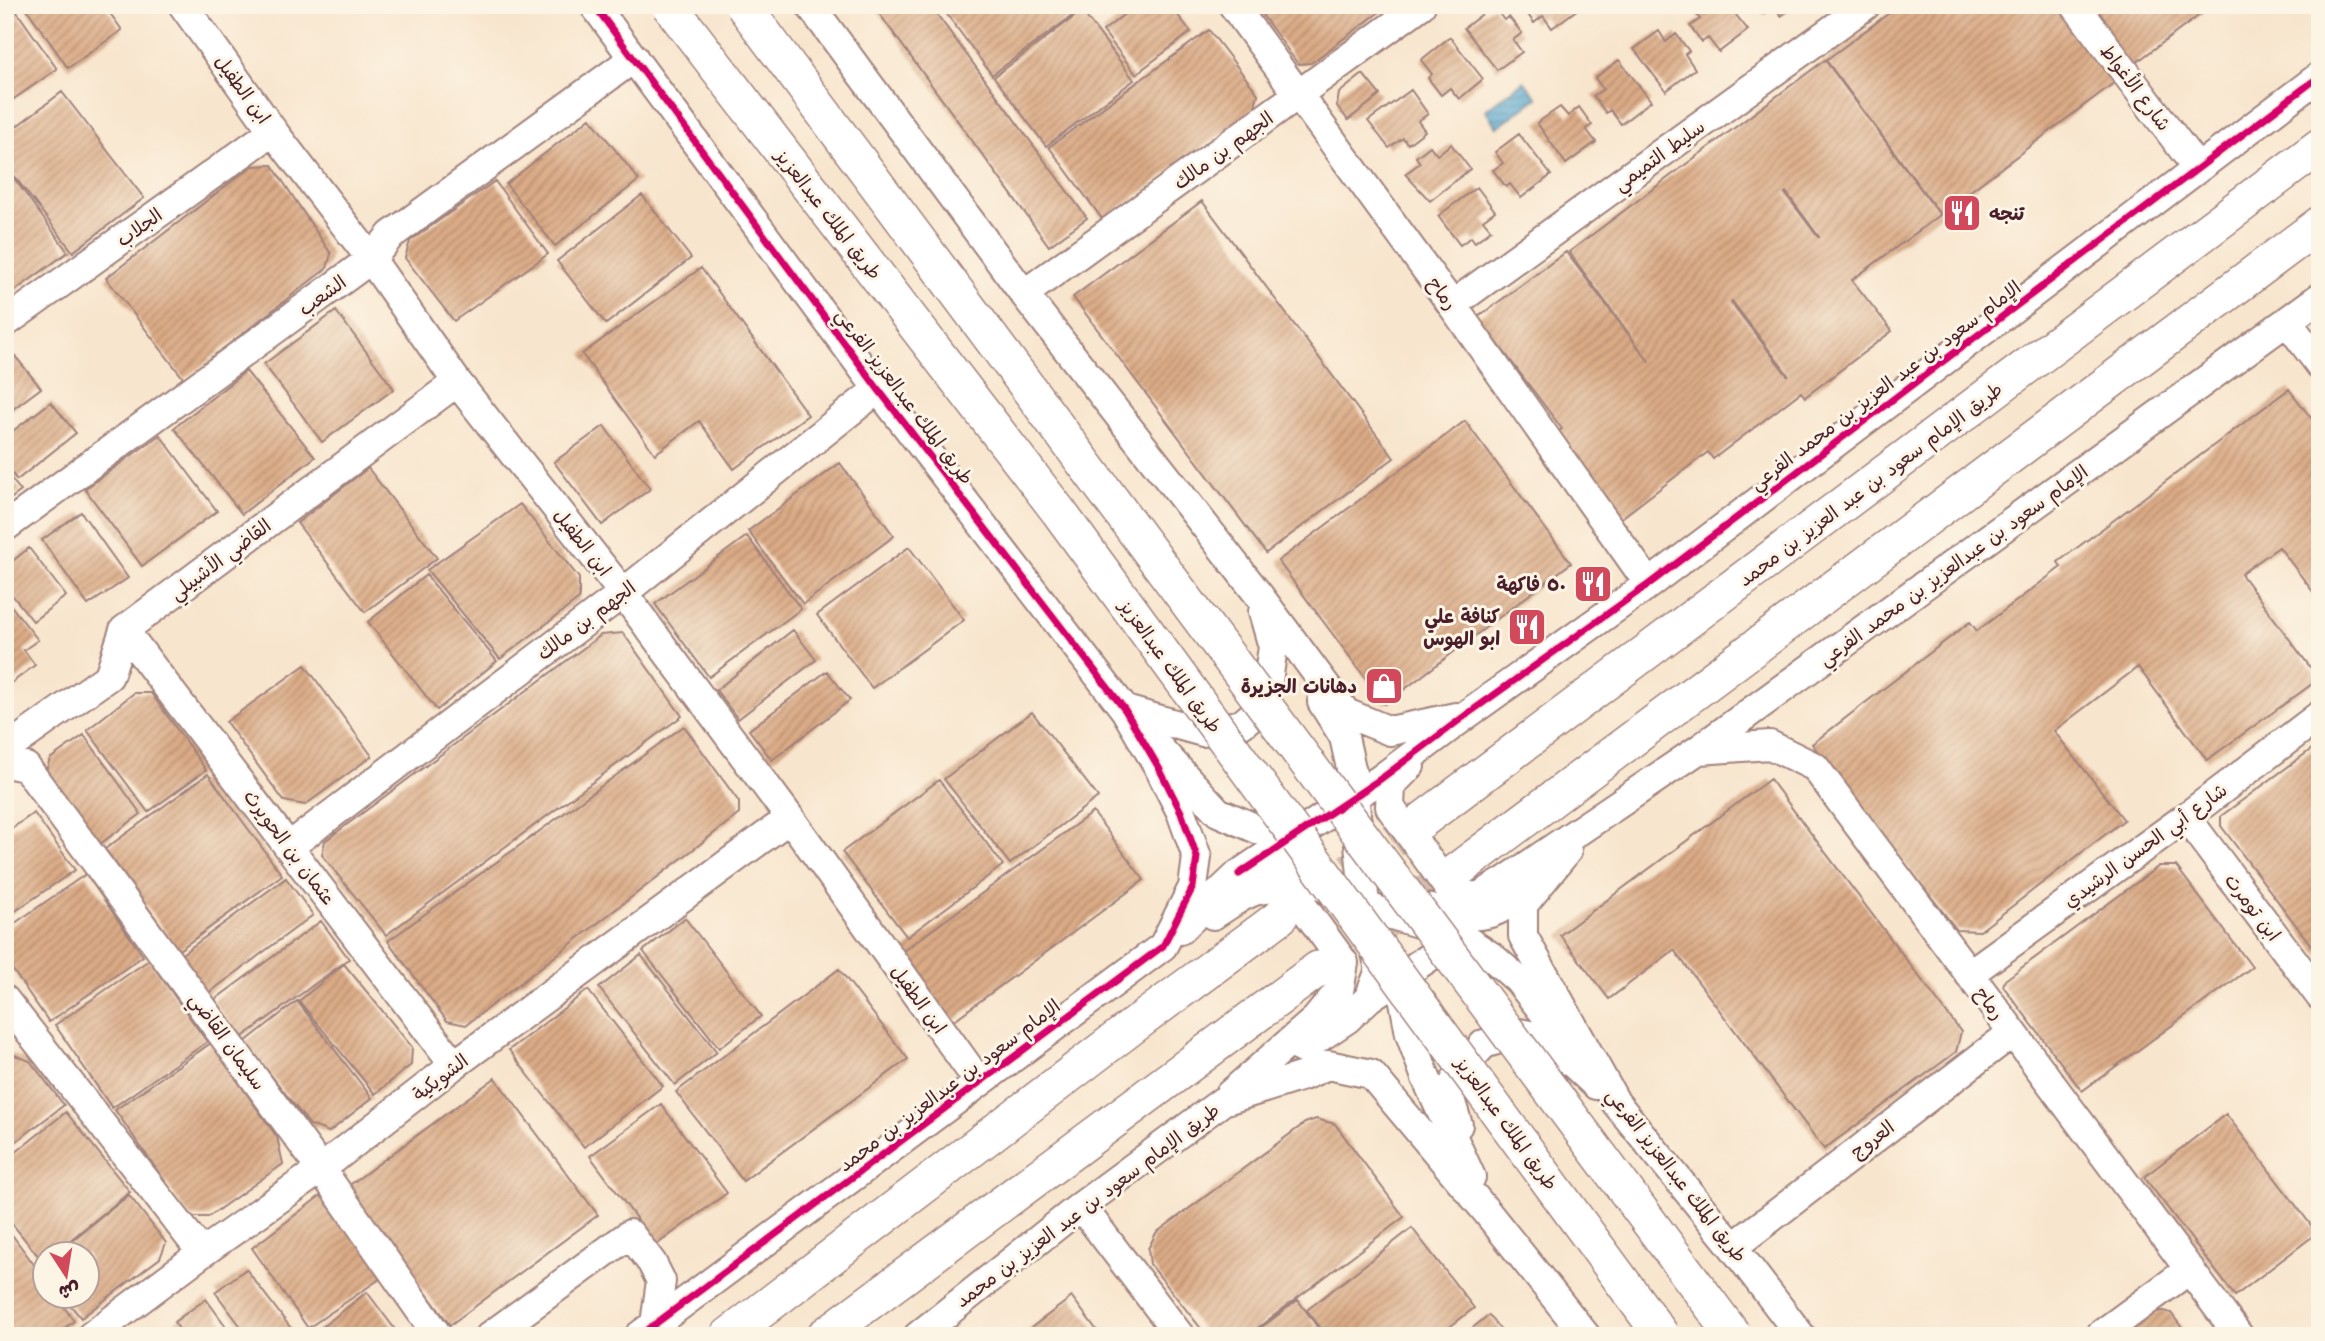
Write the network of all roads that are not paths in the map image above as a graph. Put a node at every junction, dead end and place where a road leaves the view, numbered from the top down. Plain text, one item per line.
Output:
1 (183, 5) edge
2 (594, 5) edge
3 (669, 5) edge
4 (743, 5) edge
5 (810, 5) edge
6 (1233, 5) edge
7 (1422, 5) edge
8 (1867, 5) edge
9 (2075, 5) edge
10 (634, 58) junction
11 (2320, 76) edge
12 (1300, 95) junction
13 (273, 131) junction
14 (2320, 145) edge
15 (2197, 168) junction
16 (2320, 223) edge
17 (371, 259) junction
18 (1024, 293) junction
19 (2320, 297) edge
20 (1452, 305) junction
21 (2287, 321) junction
22 (5, 323) edge
23 (2320, 365) edge
24 (457, 382) junction
25 (878, 389) junction
26 (5, 527) edge
27 (1650, 584) junction
28 (623, 593) junction
29 (1258, 594) junction
30 (124, 629) junction
31 (1125, 710) junction
32 (1466, 715) junction
33 (2320, 715) edge
34 (5, 750) edge
35 (1699, 750) junction
36 (5, 763) edge
37 (1382, 778) junction
38 (1354, 796) junction
39 (1181, 812) joint
40 (2186, 817) junction
41 (790, 818) junction
42 (1420, 822) tunnel mouth
43 (1583, 829) junction
44 (1287, 842) junction
45 (290, 846) junction
46 (1455, 872) tunnel mouth
47 (1239, 874) junction
48 (1371, 901) junction
49 (1500, 909) junction
50 (1280, 917) tunnel mouth
51 (1460, 936) junction
52 (1163, 946) junction
53 (1318, 969) tunnel mouth
54 (1969, 974) junction
55 (1399, 977) junction
56 (2320, 996) edge
57 (1369, 998) junction
58 (5, 1000) edge
59 (2012, 1033) junction
60 (15, 1034) edge
61 (454, 1065) junction
62 (979, 1082) junction
63 (1223, 1101) junction
64 (1616, 1103) junction
65 (321, 1168) junction
66 (1081, 1206) junction
67 (1486, 1211) junction
68 (1733, 1247) junction
69 (202, 1253) junction
70 (2190, 1269) junction
71 (647, 1330) edge
72 (91, 1336) edge
73 (438, 1336) edge
74 (490, 1336) edge
75 (728, 1336) edge
76 (824, 1336) edge
77 (918, 1336) edge
78 (1180, 1336) edge
79 (1586, 1336) edge
80 (1662, 1336) edge
81 (1734, 1336) edge
82 (1801, 1336) edge
83 (2099, 1336) edge
84 (2239, 1336) edge

1 - 13 street, ابن الطفيل
2 - 10 street, طريق الملك عبدالعزيز الفرعي
3 - 80 main road, طريق الملك عبدالعزيز, bridge
4 - 81 main road, bridge
5 - 18 street
6 - 12 street, رماح
7 - 12 street, الجهم بن مالك
8 - 20 street, سليط التميمي
9 - 15 street, شارع الأغواط
10 - 17 street, الشعب
10 - 25 street, طريق الملك عبدالعزيز الفرعي
11 - 15 street, الإمام سعود بن عبد العزيز بن محمد الفرعي
12 - 18 street, الجهم بن مالك
12 - 20 street, رماح
13 - 17 street, ابن الطفيل
13 - 22 street, الجلاب
14 - 42 main road, طريق الإمام سعود بن عبد العزيز بن محمد
15 - 27 street, الإمام سعود بن عبد العزيز بن محمد الفرعي
16 - 46 main road
17 - 24 street, ابن الطفيل
17 - 26 street, الشعب
18 - 29 street
19 - 21 street, الإمام سعود بن عبدالعزيز بن محمد الفرعي
20 - 27 street, رماح
21 - 23 street
21 - 35 street, الإمام سعود بن عبدالعزيز بن محمد الفرعي
24 - 28 street, ابن الطفيل
24 - 30 street, القاضي الأشبيلي
25 - 28 street, الجهم بن مالك
25 - 31 street, طريق الملك عبدالعزيز الفرعي
27 - 32 street, الإمام سعود بن عبد العزيز بن محمد الفرعي
28 - 41 street, ابن الطفيل
28 - 45 street, الجهم بن مالك
29 - 31 street
29 - 32 street
29 - 38 street
30 - 34 street
30 - 45 street, عثمان بن الحويرث
31 - 39 street, طريق الملك عبدالعزيز الفرعي
31 - 44 street
32 - 37 street
32 - 43 street
33 - 40 street, شارع أبي الحسن الرشيدي
35 - 43 street, الإمام سعود بن عبدالعزيز بن محمد الفرعي
35 - 54 street, رماح
36 - 65 street, سليمان القاضي
37 - 38 street
37 - 48 street
38 - 44 street
38 - 48 street
39 - 52 street, الإمام سعود بن عبدالعزيز بن محمد
40 - 54 street, شارع أبي الحسن الرشيدي
40 - 56 street, ابن تومرت
41 - 61 street, الشويكية
41 - 62 street, ابن الطفيل
43 - 49 street
43 - 64 street, طريق الملك عبدالعزيز الفرعي
44 - 47 street
44 - 48 street
45 - 61 street, عثمان بن الحويرث
47 - 48 street
47 - 52 street
48 - 49 street
48 - 51 street
48 - 55 street
48 - 57 street
49 - 51 street
50 - 75 main road
51 - 55 street
51 - 64 street
52 - 62 street, الإمام سعود بن عبدالعزيز بن محمد
52 - 63 street
53 - 76 main road
54 - 59 street, رماح
55 - 57 street
55 - 67 street
57 - 63 street
58 - 60 street
59 - 68 street, العروج
59 - 70 street, رماح
60 - 69 street
61 - 65 street, الشويكية
62 - 71 street, الإمام سعود بن عبدالعزيز بن محمد
63 - 66 street, طريق الإمام سعود بن عبد العزيز بن محمد
63 - 67 street, طريق الإمام سعود بن عبد العزيز بن محمد
64 - 67 street
64 - 68 street, طريق الملك عبدالعزيز الفرعي
65 - 69 street, الشويكية
65 - 73 street, سليمان القاضي
66 - 77 street, طريق الإمام سعود بن عبد العزيز بن محمد
66 - 78 street
67 - 79 street
68 - 82 street, طريق الملك عبدالعزيز الفرعي
69 - 72 street, الشويكية
70 - 83 street
70 - 84 street, رماح
71 - 74 street

